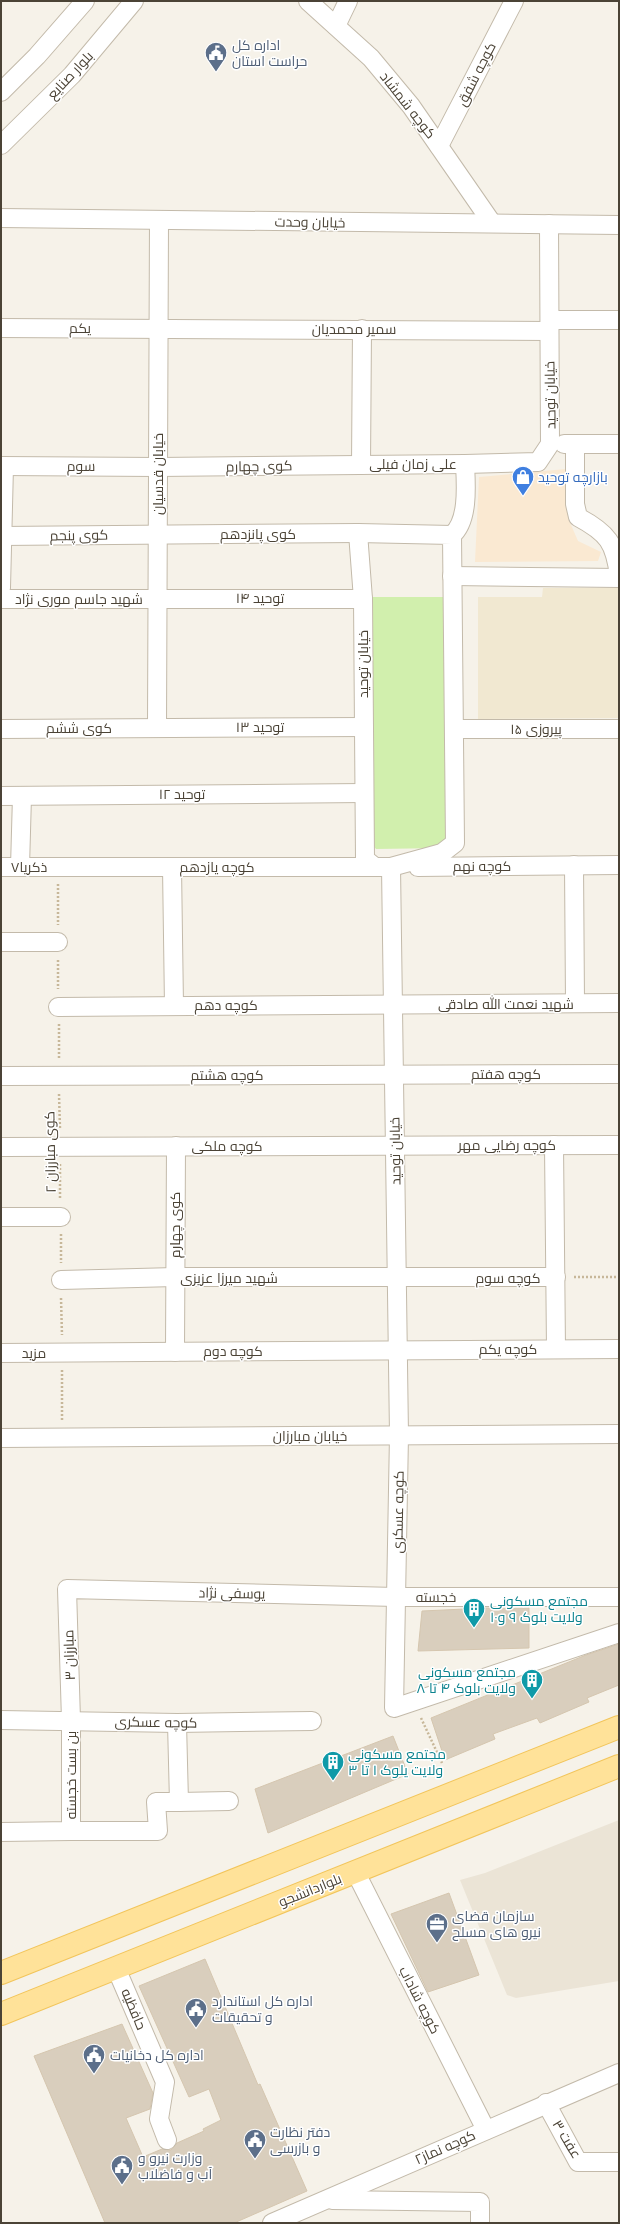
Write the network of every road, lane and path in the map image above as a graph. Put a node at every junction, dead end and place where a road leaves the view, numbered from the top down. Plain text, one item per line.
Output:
1 (85, 1) edge
2 (134, 1) edge
3 (308, 1) edge
4 (348, 1) edge
5 (514, 1) edge
6 (336, 26) junction
7 (1, 92) edge
8 (1, 145) edge
9 (439, 146) junction
10 (1, 218) edge
11 (159, 220) junction
12 (492, 224) junction
13 (549, 224) junction
14 (619, 225) edge
15 (619, 320) edge
16 (550, 325) junction
17 (1, 328) edge
18 (159, 328) junction
19 (362, 329) junction
20 (550, 444) junction
21 (575, 444) junction
22 (619, 444) edge
23 (466, 464) junction
24 (361, 465) junction
25 (2, 466) edge
26 (158, 467) junction
27 (619, 529) edge
28 (597, 530) junction
29 (358, 533) junction
30 (158, 534) junction
31 (452, 535) junction
32 (1, 536) edge
33 (452, 576) junction
34 (619, 577) edge
35 (1, 588) edge
36 (158, 598) junction
37 (1, 599) edge
38 (363, 599) junction
39 (364, 727) junction
40 (157, 728) junction
41 (1, 729) edge
42 (454, 729) junction
43 (619, 729) edge
44 (364, 793) junction
45 (1, 796) edge
46 (22, 796) junction
47 (574, 865) junction
48 (619, 865) edge
49 (1, 867) edge
50 (20, 867) junction
51 (58, 867) junction
52 (172, 867) junction
53 (383, 867) junction
54 (1, 942) edge
55 (58, 942) junction
56 (575, 1003) junction
57 (619, 1003) edge
58 (393, 1004) junction
59 (58, 1006) junction
60 (174, 1006) junction
61 (394, 1074) junction
62 (619, 1074) edge
63 (1, 1076) edge
64 (59, 1076) junction
65 (395, 1145) junction
66 (554, 1145) junction
67 (619, 1145) edge
68 (176, 1146) junction
69 (1, 1147) edge
70 (60, 1147) junction
71 (1, 1217) edge
72 (61, 1217) junction
73 (175, 1277) junction
74 (556, 1277) junction
75 (619, 1277) edge
76 (397, 1278) junction
77 (61, 1280) junction
78 (556, 1349) junction
79 (619, 1349) edge
80 (398, 1350) junction
81 (64, 1352) junction
82 (175, 1352) junction
83 (1, 1353) edge
84 (619, 1434) edge
85 (399, 1435) junction
86 (63, 1437) junction
87 (1, 1438) edge
88 (67, 1589) joint
89 (396, 1597) junction
90 (619, 1597) edge
91 (619, 1633) edge
92 (414, 1701) junction
93 (1, 1720) edge
94 (71, 1720) junction
95 (312, 1721) dead end
96 (177, 1723) junction
97 (619, 1727) edge
98 (442, 1763) dead end
99 (619, 1766) edge
100 (229, 1801) dead end
101 (178, 1802) junction
102 (71, 1831) junction
103 (1, 1832) edge
104 (355, 1871) junction
105 (116, 1968) junction
106 (1, 1973) edge
107 (1, 2014) edge
108 (619, 2073) edge
109 (546, 2103) junction
110 (486, 2130) junction
111 (167, 2140) dead end
112 (619, 2162) edge
113 (324, 2200) junction
114 (272, 2223) edge
115 (480, 2223) edge

1 - 7 street
2 - 8 street, بلوار صنایع
3 - 6 street, کوچه شمشاد
4 - 6 street
5 - 9 street, کوچه شفق
6 - 9 street, کوچه شمشاد
9 - 12 street, کوچه شمشاد
10 - 11 street, خیابان وحدت
11 - 12 street, خیابان وحدت
11 - 18 street, خیابان قدسیان
12 - 13 street, خیابان وحدت
13 - 14 street, خیابان وحدت
13 - 16 street, خیابان توحید
15 - 16 street, سمیر محمدیان
16 - 19 street, سمیر محمدیان
16 - 20 street, خیابان توحید
17 - 18 street, یکم
18 - 19 street, سمیر محمدیان
18 - 26 street, خیابان قدسیان
19 - 24 street
20 - 21 street
20 - 23 street, خیابان توحید
21 - 22 street
21 - 28 street
23 - 24 street, علی زمان فیلی
23 - 31 street
24 - 26 street, کوی چهارم
25 - 26 street, سوم
25 - 32 street
26 - 30 street, خیابان قدسیان
27 - 28 street
28 - 34 street
29 - 30 street, کوی پانزدهم
29 - 31 street
29 - 38 street, خیابان توحید
30 - 32 street, کوی پنجم
30 - 36 street, خیابان قدسیان
31 - 33 street
32 - 35 street
33 - 34 street
33 - 42 street
36 - 37 street, شهید جاسم موری نژاد
36 - 38 street, توحید ۱۴
36 - 40 street, خیابان قدسیان
38 - 39 street, خیابان توحید
39 - 40 street, توحید ۱۳
39 - 44 street, خیابان توحید
40 - 41 street, کوی ششم
42 - 43 street, پیروزی ۱۵
42 - 53 street
44 - 46 street, توحید ۱۲
44 - 53 street, خیابان توحید
45 - 46 street, توحید ۱۲
46 - 50 street
47 - 48 street, کوچه نهم
47 - 53 street, کوچه نهم
47 - 56 street
49 - 50 street, ذکریا۷
50 - 51 street, ذکریا۷
51 - 52 street, کوچه یازدهم
51 - 55 path, کوی مبارزان ۲
52 - 53 street, کوچه یازدهم
52 - 60 street
53 - 58 street, خیابان توحید
54 - 55 street
55 - 59 path, کوی مبارزان ۲
56 - 57 street, شهید نعمت الله صادقی
56 - 58 street, شهید نعمت الله صادقی
58 - 60 street, کوچه دهم
58 - 61 street, خیابان توحید
59 - 60 street, کوچه دهم
59 - 64 path, کوی مبارزان ۲
61 - 62 street, کوچه هفتم
61 - 64 street, کوچه هشتم
61 - 65 street, خیابان توحید
63 - 64 street, کوچه هشتم
64 - 70 path, کوی مبارزان ۲
65 - 66 street, کوچه رضایی مهر
65 - 68 street, کوچه ملکی
65 - 76 street, خیابان توحید
66 - 67 street, کوچه رضایی مهر
66 - 74 street
68 - 70 street, کوچه ملکی
68 - 73 street, کوی چهارم
69 - 70 street, کوچه ملکی
70 - 72 path, کوی مبارزان ۲
71 - 72 street
72 - 77 path, کوی مبارزان ۲
73 - 76 street, شهید میرزا عزیزی
73 - 77 street, شهید میرزا عزیزی
73 - 82 street, کوی چهارم
74 - 75 path, کوچه سوم
74 - 76 street, کوچه سوم
74 - 78 street
76 - 80 street, خیابان توحید
77 - 81 path, کوی مبارزان ۲
78 - 79 street, کوچه یکم
78 - 80 street, کوچه یکم
80 - 82 street, کوچه دوم
80 - 85 street, خیابان توحید
81 - 82 street, کوچه دوم
81 - 83 street, مزید
81 - 86 path, کوی مبارزان ۲
84 - 85 street, خیابان مبارزان
85 - 86 street, خیابان مبارزان
85 - 89 street, کوچه عسکری
86 - 87 street, خیابان مبارزان
88 - 89 street, یوسفی نژاد
88 - 94 street, مبارزان ۳
89 - 90 street, خجسته
89 - 92 street, کوچه عسکری
91 - 92 street
92 - 98 path
93 - 94 street, کوچه عسکری
94 - 96 street, کوچه عسکری
94 - 102 street, بن بست خجسته
95 - 96 street, کوچه عسکری
96 - 101 street
97 - 106 main road
99 - 104 main road, بلواردانشجو
100 - 101 street
101 - 102 street
102 - 103 street, بن بست خجسته
104 - 105 main road, بلواردانشجو
104 - 110 street, کوچه شاداب
105 - 107 main road, بلواردانشجو
105 - 111 street, حافظیه
108 - 109 street, کوچه نماز۲
109 - 110 street, کوچه نماز۲
109 - 112 street, عفت ۳
110 - 113 street, کوچه نماز۲
113 - 114 street, کوچه نماز۲
113 - 115 street

